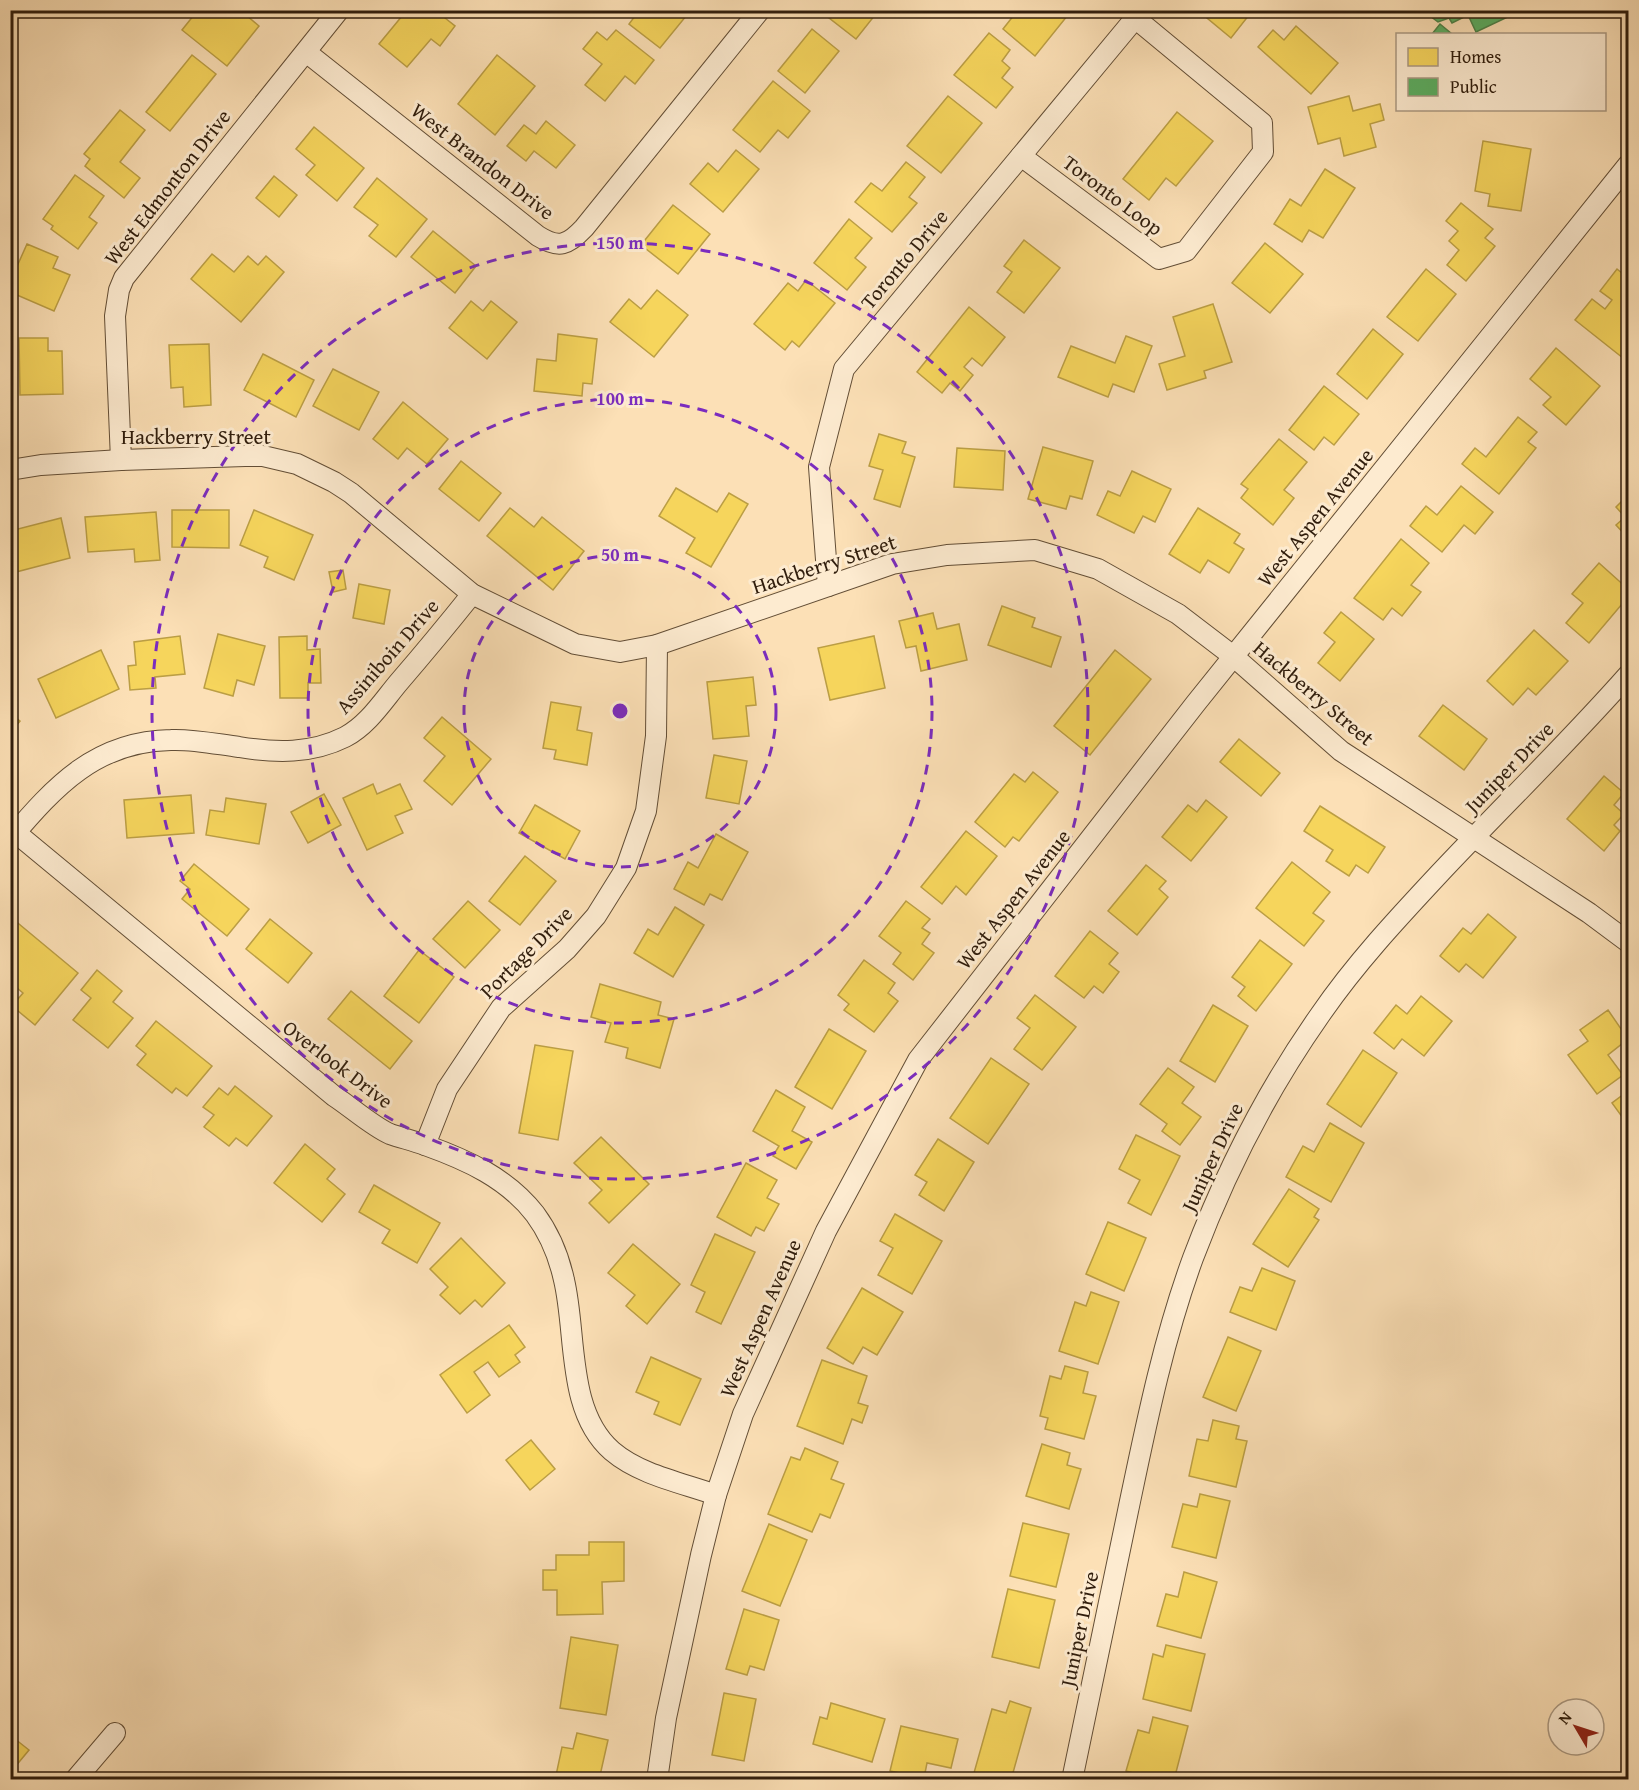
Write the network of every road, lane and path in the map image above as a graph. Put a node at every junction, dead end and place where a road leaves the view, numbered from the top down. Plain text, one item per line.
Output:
1 (339, 10) edge
2 (760, 10) edge
3 (1139, 14) edge
4 (306, 52) junction
5 (1021, 156) junction
6 (1629, 165) edge
7 (121, 460) junction
8 (10, 470) edge
9 (828, 586) junction
10 (472, 594) junction
11 (657, 645) junction
12 (1233, 656) junction
13 (1629, 675) edge
14 (12, 833) edge
15 (1473, 838) junction
16 (1629, 942) edge
17 (425, 1145) junction
18 (716, 1495) junction
19 (115, 1732) dead end
20 (75, 1779) edge
21 (657, 1779) edge
22 (1072, 1779) edge

1 - 4 street, West Edmonton Drive
2 - 4 street, West Brandon Drive
3 - 5 street, Toronto Drive
3 - 5 street, Toronto Loop
4 - 7 street, West Edmonton Drive
5 - 9 street, Toronto Drive
6 - 12 street, West Aspen Avenue
7 - 8 street, Hackberry Street
7 - 10 street, Hackberry Street
9 - 11 street, Hackberry Street
9 - 12 street, Hackberry Street
10 - 11 street, Hackberry Street
10 - 14 street, Assiniboin Drive
11 - 17 street, Portage Drive
12 - 15 street, Hackberry Street
12 - 18 street, West Aspen Avenue
13 - 15 street, Juniper Drive
14 - 17 street, Overlook Drive
15 - 16 street, Hackberry Street
15 - 22 street, Juniper Drive
17 - 18 street, Overlook Drive
18 - 21 street, West Aspen Avenue
19 - 20 street

